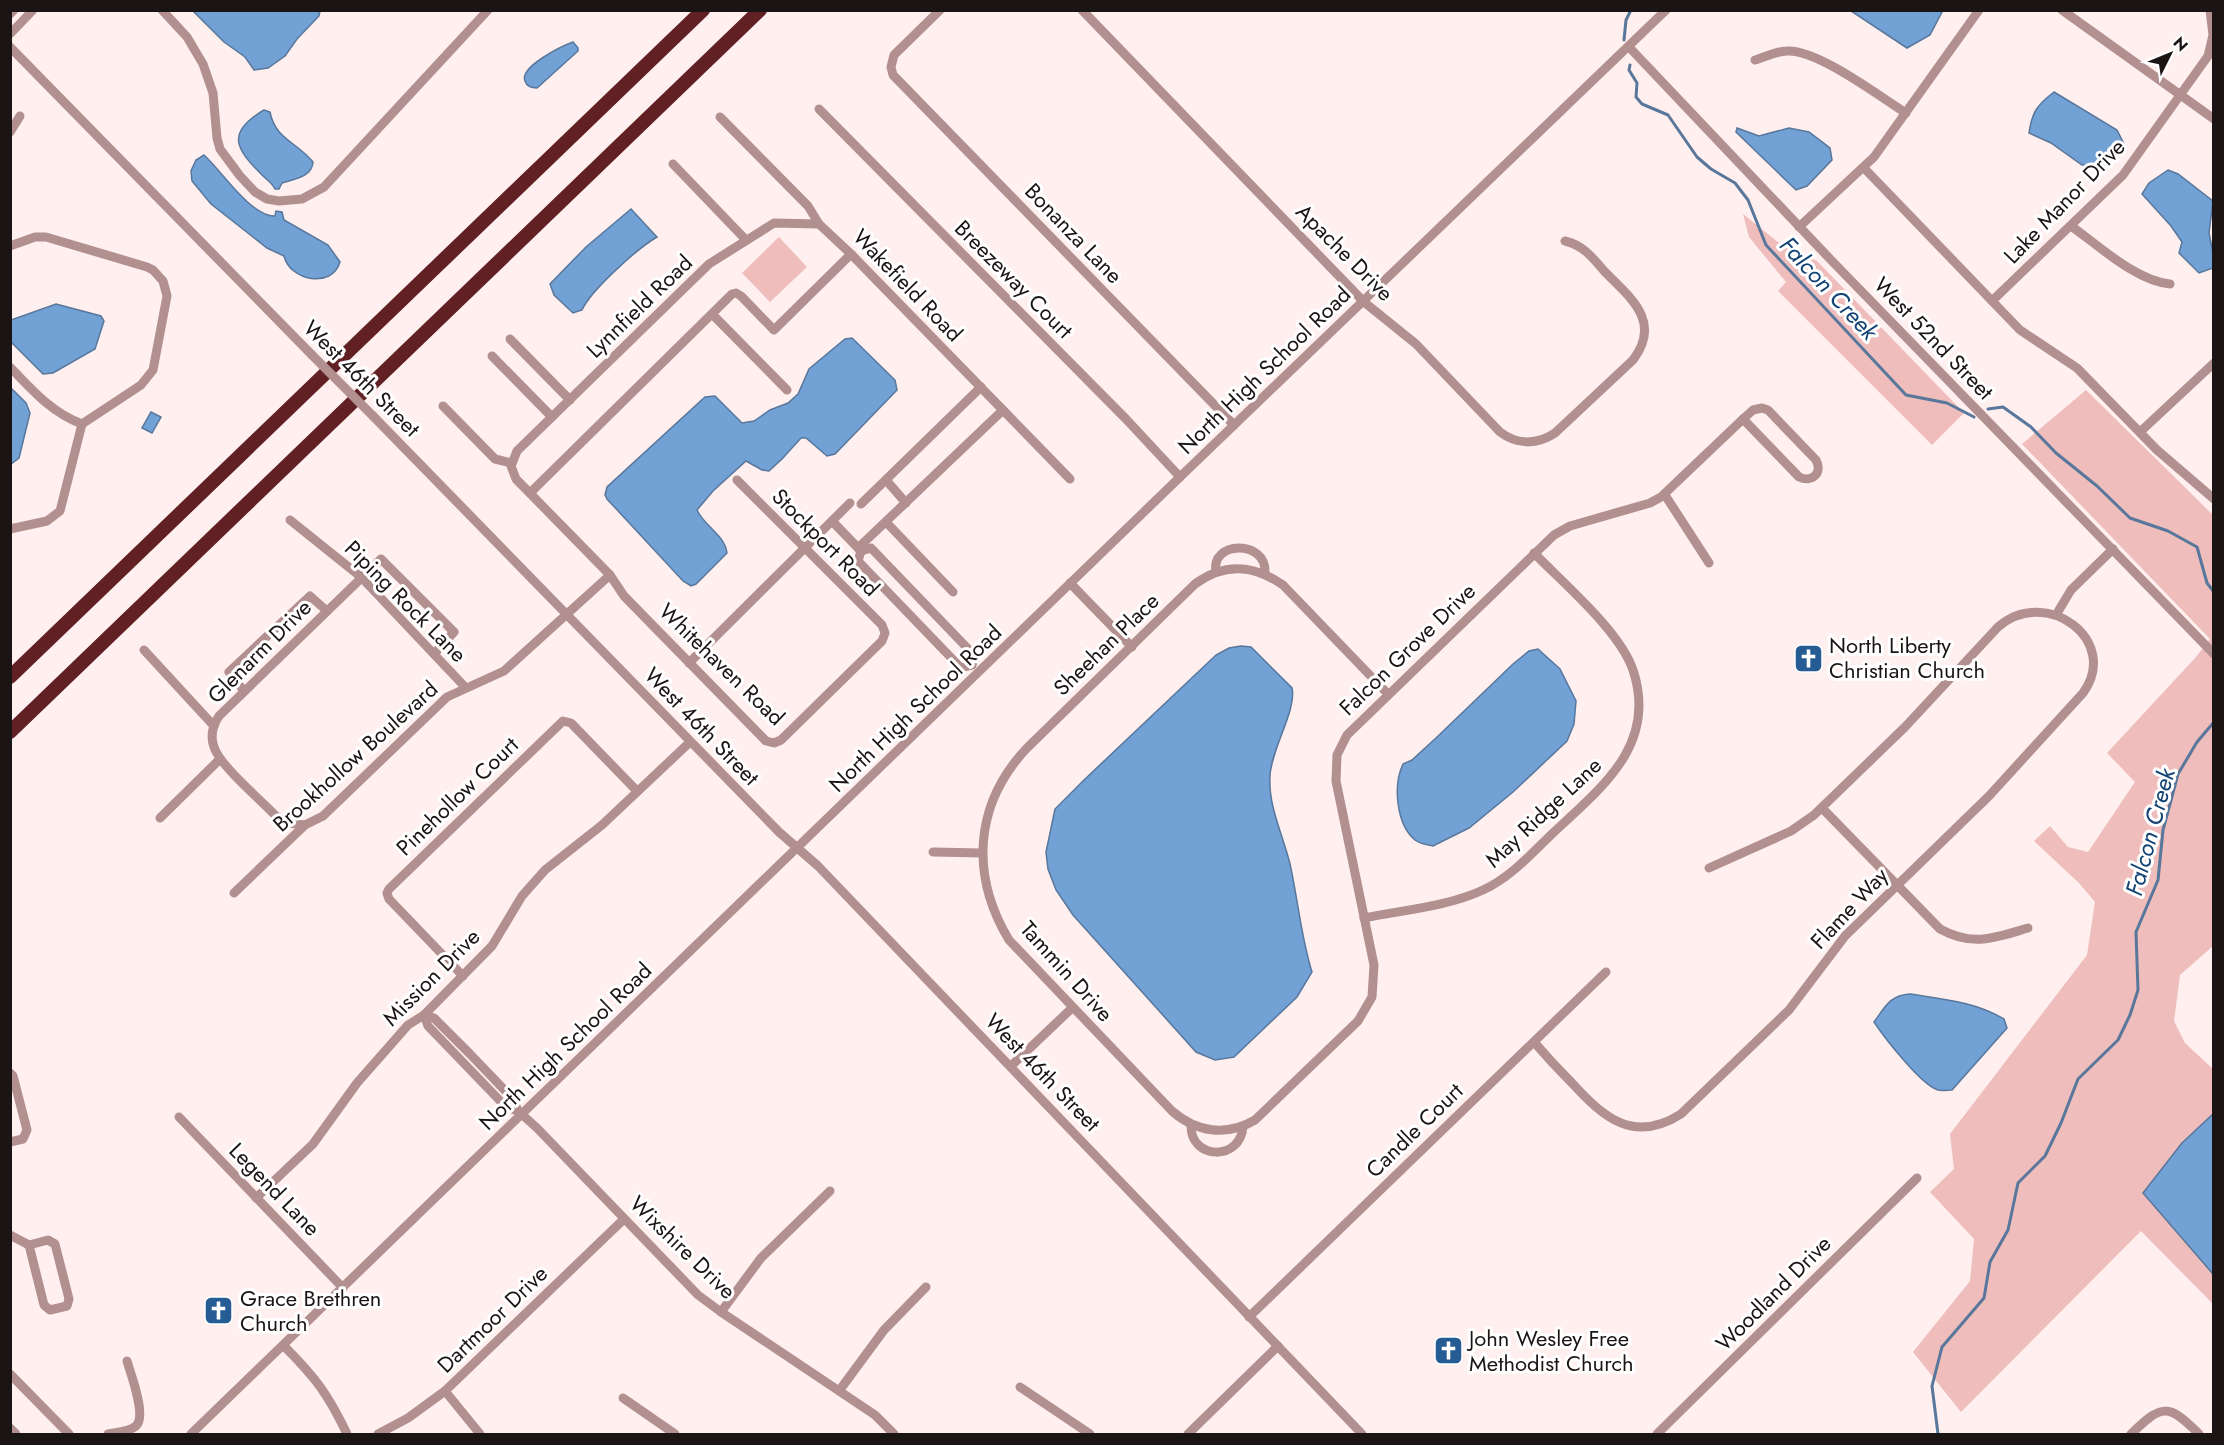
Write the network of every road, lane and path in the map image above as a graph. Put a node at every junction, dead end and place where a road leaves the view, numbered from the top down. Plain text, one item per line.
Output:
1 (14, 10) edge
2 (33, 10) edge
3 (162, 10) edge
4 (488, 10) edge
5 (703, 10) edge
6 (760, 10) edge
7 (940, 10) edge
8 (1082, 10) edge
9 (1666, 10) edge
10 (1979, 10) edge
11 (2062, 10) edge
12 (2210, 10) edge
13 (10, 14) edge
14 (10, 34) edge
15 (10, 47) edge
16 (1629, 47) junction
17 (1755, 60) dead end
18 (2180, 96) junction
19 (819, 110) dead end
20 (1906, 113) junction
21 (20, 116) dead end
22 (720, 117) dead end
23 (2214, 119) edge
24 (10, 132) edge
25 (673, 164) dead end
26 (1864, 168) junction
27 (819, 224) junction
28 (2071, 226) junction
29 (1799, 227) junction
30 (746, 240) junction
31 (1565, 241) dead end
32 (10, 246) edge
33 (851, 254) junction
34 (2170, 284) dead end
35 (1992, 301) junction
36 (1364, 302) junction
37 (712, 314) junction
38 (510, 339) dead end
39 (492, 356) dead end
40 (2214, 363) edge
41 (10, 367) edge
42 (981, 387) junction
43 (787, 390) dead end
44 (570, 400) junction
45 (442, 406) dead end
46 (1003, 410) junction
47 (552, 417) junction
48 (1743, 419) junction
49 (82, 424) junction
50 (1234, 425) junction
51 (2140, 432) junction
52 (512, 463) junction
53 (1180, 477) junction
54 (1070, 479) dead end
55 (737, 480) dead end
56 (886, 480) junction
57 (530, 493) junction
58 (1665, 495) junction
59 (2214, 499) edge
60 (906, 502) junction
61 (850, 503) dead end
62 (861, 504) dead end
63 (290, 520) dead end
64 (832, 521) junction
65 (886, 522) junction
66 (10, 529) edge
67 (805, 548) junction
68 (859, 549) junction
69 (2113, 549) junction
70 (1534, 553) junction
71 (1709, 563) dead end
72 (1216, 572) junction
73 (1265, 572) junction
74 (610, 575) junction
75 (361, 578) junction
76 (1070, 583) junction
77 (953, 592) dead end
78 (923, 603) junction
79 (327, 611) junction
80 (566, 615) junction
81 (910, 615) junction
82 (2056, 615) junction
83 (885, 633) joint
84 (1132, 647) junction
85 (144, 650) dead end
86 (434, 654) junction
87 (2214, 654) edge
88 (689, 663) junction
89 (972, 664) junction
90 (979, 673) junction
91 (10, 677) edge
92 (466, 688) junction
93 (244, 692) junction
94 (1388, 694) junction
95 (214, 726) junction
96 (10, 732) edge
97 (690, 742) junction
98 (1026, 749) joint
99 (220, 759) junction
100 (637, 791) junction
101 (1822, 808) junction
102 (160, 818) dead end
103 (305, 825) junction
104 (798, 848) junction
105 (933, 852) dead end
106 (982, 853) junction
107 (1709, 867) dead end
108 (1897, 886) junction
109 (234, 893) dead end
110 (1364, 918) junction
111 (2028, 928) dead end
112 (1606, 972) dead end
113 (463, 976) junction
114 (1072, 1008) junction
115 (424, 1015) junction
116 (1534, 1042) junction
117 (1011, 1066) junction
118 (10, 1073) edge
119 (520, 1113) junction
120 (179, 1116) dead end
121 (1191, 1125) junction
122 (1243, 1126) junction
123 (10, 1142) edge
124 (1917, 1178) dead end
125 (830, 1191) dead end
126 (256, 1198) junction
127 (624, 1219) junction
128 (10, 1235) edge
129 (29, 1245) junction
130 (926, 1287) dead end
131 (343, 1288) junction
132 (721, 1312) junction
133 (1249, 1317) junction
134 (284, 1346) junction
135 (1278, 1346) junction
136 (127, 1361) dead end
137 (10, 1374) edge
138 (1020, 1387) dead end
139 (445, 1391) junction
140 (839, 1391) junction
141 (623, 1398) dead end
142 (10, 1428) edge
143 (16, 1434) edge
144 (69, 1434) edge
145 (108, 1434) edge
146 (191, 1434) edge
147 (347, 1434) edge
148 (378, 1434) edge
149 (480, 1434) edge
150 (675, 1434) edge
151 (894, 1434) edge
152 (1090, 1434) edge
153 (1188, 1434) edge
154 (1362, 1434) edge
155 (1657, 1434) edge
156 (2131, 1434) edge
157 (2199, 1434) edge

1 - 13 street
2 - 14 street
3 - 4 street
5 - 91 highway
6 - 96 highway
7 - 50 street, Bonanza Lane
8 - 36 street, Apache Drive
9 - 16 street, North High School Road
10 - 20 street
11 - 18 street
12 - 18 street, Lake Manor Drive
15 - 80 street, West 46th Street, bridge
16 - 29 street, West 52nd Street
16 - 36 street, North High School Road
17 - 20 street
18 - 23 street
18 - 28 street, Lake Manor Drive
19 - 53 street, Breezeway Court
20 - 26 street
21 - 24 street
22 - 27 street, Wakefield Road
25 - 30 street
26 - 29 street
26 - 35 street
27 - 30 street, Lynnfield Road
27 - 33 street, Wakefield Road
28 - 34 street
28 - 35 street, Lake Manor Drive
29 - 69 street, West 52nd Street
30 - 44 street, Lynnfield Road
31 - 36 street, Apache Drive
32 - 49 street
33 - 37 street
33 - 42 street, Wakefield Road
35 - 51 street
36 - 50 street, North High School Road
37 - 43 street
37 - 57 street
38 - 44 street
39 - 47 street
40 - 51 street
41 - 49 street
42 - 46 street, Wakefield Road
42 - 56 street
44 - 47 street, Lynnfield Road
45 - 52 street
46 - 54 street, Wakefield Road
46 - 60 street
47 - 52 street, Lynnfield Road
48 - 48 street
48 - 58 street, Falcon Grove Drive
49 - 66 street
50 - 53 street, North High School Road
51 - 59 street
52 - 57 street, Whitehaven Road
53 - 76 street, North High School Road
55 - 67 street, Stockport Road
56 - 60 street
56 - 62 street
57 - 74 street, Whitehaven Road
58 - 70 street, Falcon Grove Drive
58 - 71 street
60 - 65 street
61 - 64 street
63 - 75 street, Piping Rock Lane
64 - 67 street
64 - 68 street
65 - 68 street
65 - 77 street
67 - 83 street, Stockport Road
67 - 88 street
68 - 78 street
68 - 81 street
69 - 82 street
69 - 87 street, West 52nd Street
70 - 94 street, Falcon Grove Drive
70 - 110 street, May Ridge Lane
72 - 73 street, Sheehan Place
72 - 73 street, Sheehan Place
72 - 84 street, Sheehan Place
73 - 94 street
74 - 80 street
74 - 88 street, Whitehaven Road
75 - 79 street, Glenarm Drive
75 - 86 street, Piping Rock Lane
75 - 86 street, Glenarm Drive
76 - 84 street
76 - 90 street, North High School Road
78 - 81 street
78 - 89 street
79 - 93 street, Glenarm Drive
79 - 93 street
80 - 92 street, Brookhollow Boulevard
80 - 97 street, West 46th Street
81 - 89 street
82 - 101 street
82 - 108 street, Flame Way
83 - 88 street, Whitehaven Road
84 - 98 street, Sheehan Place
85 - 95 street
86 - 92 street, Piping Rock Lane
89 - 90 street
90 - 104 street, North High School Road
92 - 103 street, Brookhollow Boulevard
93 - 95 street, Glenarm Drive
94 - 110 street, Falcon Grove Drive
95 - 99 street, Glenarm Drive
97 - 100 street, Mission Drive
97 - 104 street, West 46th Street
98 - 106 street, Tammin Drive
99 - 102 street
99 - 103 street
100 - 113 street, Mission Drive
100 - 113 street, Pinehollow Court
101 - 107 street
101 - 108 street
103 - 109 street, Brookhollow Boulevard
104 - 117 street, West 46th Street
104 - 119 street, North High School Road
105 - 106 street
106 - 114 street, Tammin Drive
108 - 111 street
108 - 116 street, Flame Way
110 - 122 street, Falcon Grove Drive
112 - 116 street, Candle Court
113 - 115 street, Mission Drive
114 - 117 street
114 - 121 street, Tammin Drive
115 - 119 street, Wixshire Drive
115 - 126 street, Mission Drive
116 - 133 street, Candle Court
117 - 133 street, West 46th Street
118 - 123 street
119 - 127 street, Wixshire Drive
119 - 131 street, North High School Road
120 - 126 street, Legend Lane
121 - 122 street, Falcon Grove Drive
121 - 122 street, Falcon Grove Drive
124 - 155 street, Woodland Drive
125 - 132 street
126 - 131 street, Legend Lane
127 - 132 street, Wixshire Drive
127 - 139 street, Dartmoor Drive
128 - 129 street
129 - 129 street
130 - 140 street
131 - 134 street, North High School Road
132 - 140 street, Wixshire Drive
133 - 135 street, West 46th Street
134 - 146 street, North High School Road
134 - 147 street
135 - 153 street
135 - 154 street, West 46th Street
136 - 145 street
137 - 144 street
138 - 152 street
139 - 148 street, Dartmoor Drive
139 - 149 street
140 - 151 street, Wixshire Drive
141 - 150 street
142 - 143 street
156 - 157 street

